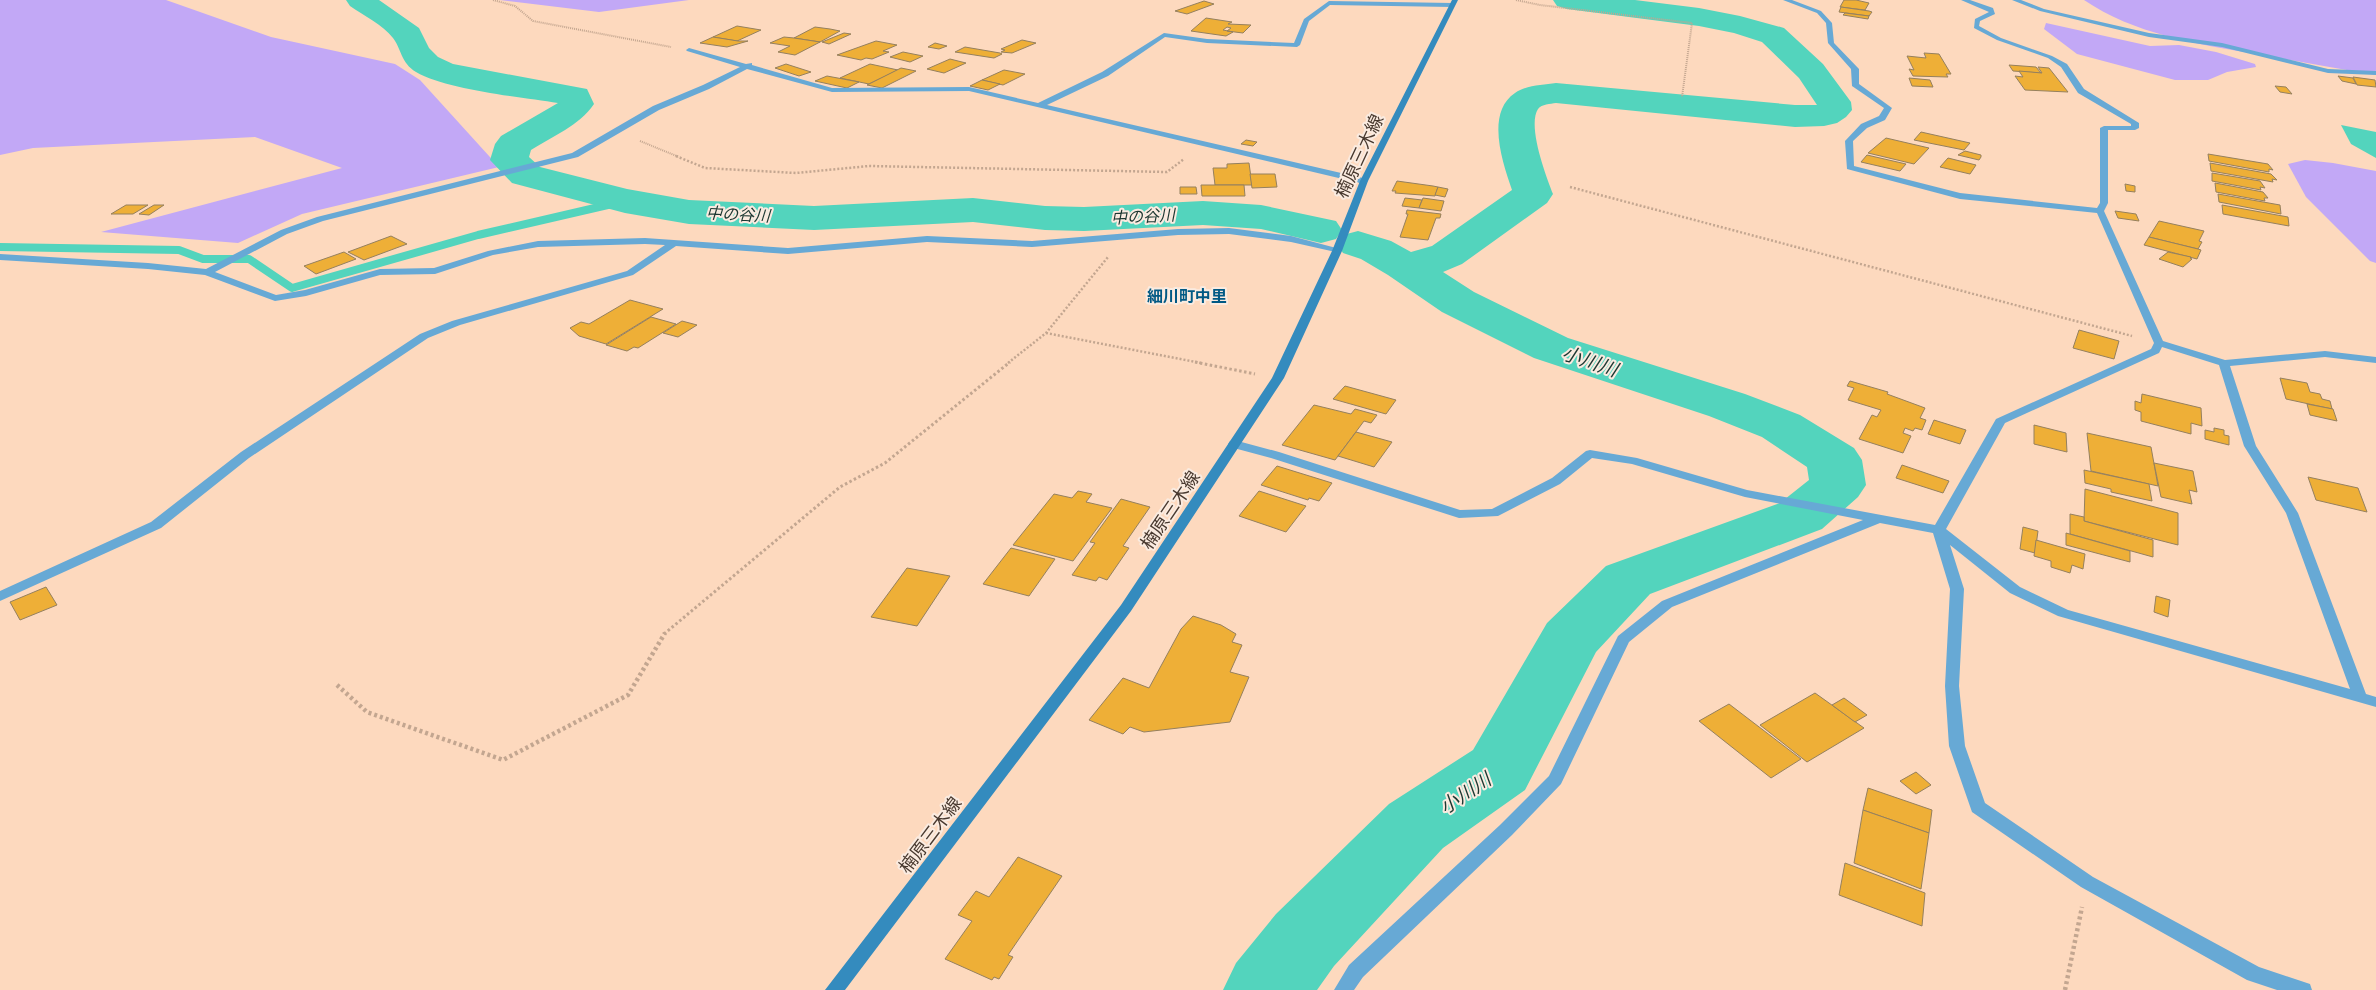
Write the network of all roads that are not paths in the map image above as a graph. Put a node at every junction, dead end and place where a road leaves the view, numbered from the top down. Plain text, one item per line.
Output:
1 (1786, 0) edge
2 (1964, 0) edge
3 (2015, 0) edge
4 (1453, 2) edge
5 (689, 50) road end
6 (750, 65) junction
7 (2376, 74) edge
8 (1038, 106) junction
9 (1364, 182) junction
10 (2100, 211) junction
11 (674, 243) junction
12 (1336, 251) junction
13 (0, 257) edge
14 (207, 272) junction
15 (2159, 343) junction
16 (2376, 360) edge
17 (2224, 362) junction
18 (1234, 444) junction
19 (1880, 518) junction
20 (1939, 530) junction
21 (0, 596) edge
22 (2360, 697) junction
23 (2376, 702) edge
24 (834, 990) edge
25 (1343, 990) edge
26 (2302, 990) edge

1 - 10 street
2 - 10 street
3 - 7 street
4 - 8 street
4 - 9 main road, 楠原三木線
5 - 6 street
6 - 8 street
6 - 14 street
8 - 9 street
9 - 12 main road, 楠原三木線
10 - 15 street
11 - 12 street
11 - 14 street
11 - 21 street
12 - 18 main road, 楠原三木線
13 - 14 street
15 - 17 street
15 - 20 street
16 - 17 street
17 - 22 street
18 - 19 street
18 - 24 main road, 楠原三木線
19 - 20 street
19 - 25 street
20 - 22 street
20 - 26 street
22 - 23 street

